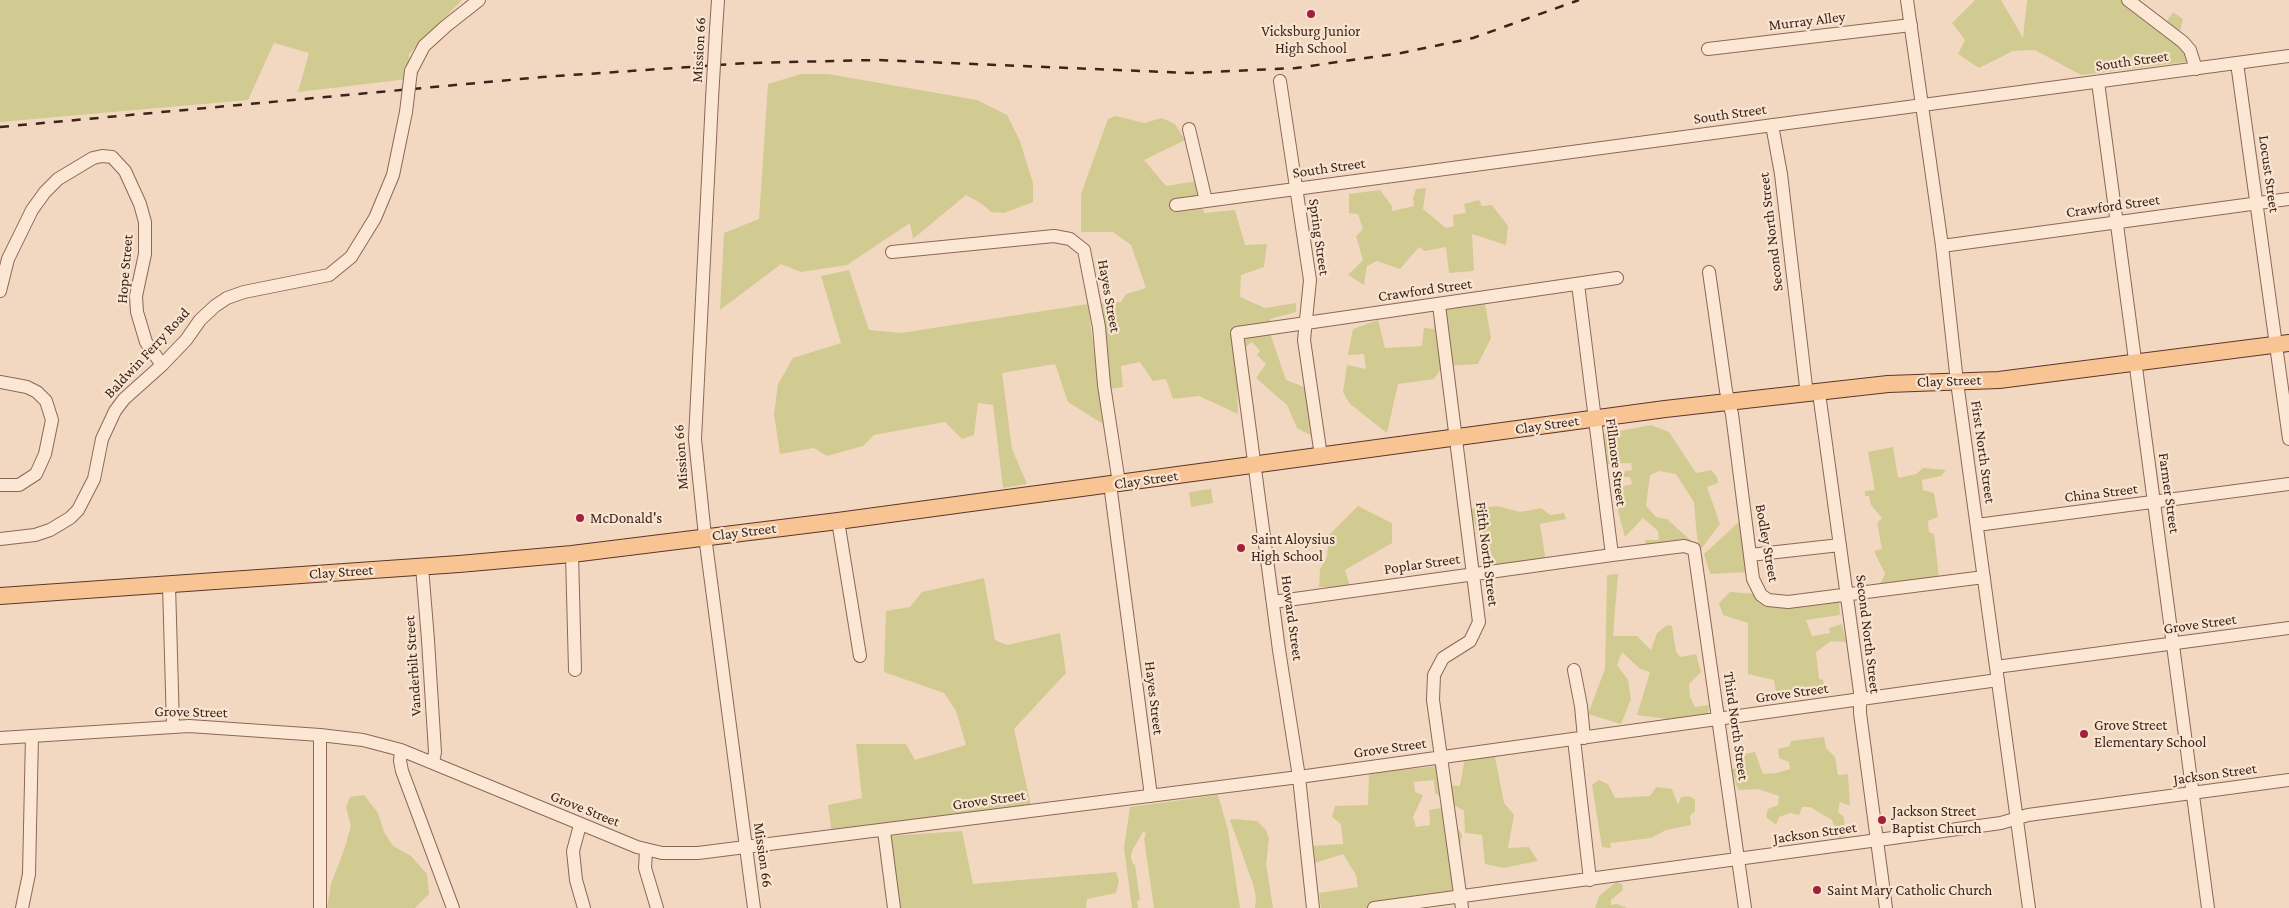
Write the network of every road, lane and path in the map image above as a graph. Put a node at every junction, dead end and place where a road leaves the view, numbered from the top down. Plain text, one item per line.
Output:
1 (480, 0) edge
2 (718, 0) edge
3 (1907, 0) edge
4 (2128, 0) edge
5 (1911, 26) junction
6 (1708, 49) dead end
7 (2289, 56) edge
8 (2237, 63) junction
9 (2196, 69) junction
10 (1280, 81) dead end
11 (2098, 82) junction
12 (1921, 106) junction
13 (1772, 125) junction
14 (1189, 129) dead end
15 (1297, 189) junction
16 (2289, 198) edge
17 (1206, 201) junction
18 (2256, 203) junction
19 (1176, 205) dead end
20 (2116, 222) junction
21 (1942, 246) junction
22 (892, 252) dead end
23 (1709, 272) dead end
24 (1617, 278) dead end
25 (1578, 284) junction
26 (0, 291) edge
27 (1439, 305) junction
28 (1305, 323) junction
29 (1237, 332) joint
30 (2282, 344) edge
31 (2135, 364) junction
32 (162, 365) junction
33 (0, 382) edge
34 (1957, 382) junction
35 (1813, 394) junction
36 (1728, 402) junction
37 (1594, 419) junction
38 (1456, 438) junction
39 (2289, 439) edge
40 (1321, 456) junction
41 (1254, 465) junction
42 (0, 484) edge
43 (1114, 484) junction
44 (2289, 484) edge
45 (2153, 502) junction
46 (838, 521) junction
47 (1977, 525) junction
48 (705, 536) junction
49 (0, 540) edge
50 (1840, 545) junction
51 (1694, 549) joint
52 (572, 554) junction
53 (1612, 555) junction
54 (1750, 555) junction
55 (422, 567) junction
56 (1473, 574) junction
57 (1984, 577) junction
58 (169, 584) junction
59 (1846, 595) junction
60 (0, 596) edge
61 (1273, 602) junction
62 (2289, 628) edge
63 (2172, 644) junction
64 (860, 656) dead end
65 (1996, 667) junction
66 (575, 670) dead end
67 (1574, 670) dead end
68 (1998, 680) junction
69 (1860, 700) junction
70 (1719, 719) junction
71 (173, 726) junction
72 (320, 734) junction
73 (32, 736) junction
74 (0, 738) edge
75 (1579, 739) junction
76 (401, 750) junction
77 (1441, 757) junction
78 (432, 763) junction
79 (1299, 777) junction
80 (2289, 780) edge
81 (2192, 794) junction
82 (1151, 796) junction
83 (2016, 819) junction
84 (580, 825) junction
85 (884, 831) junction
86 (1878, 840) junction
87 (746, 847) junction
88 (646, 850) junction
89 (1739, 860) junction
90 (1590, 880) junction
91 (1461, 902) edge
92 (22, 908) edge
93 (320, 908) edge
94 (453, 908) edge
95 (584, 908) edge
96 (657, 908) edge
97 (754, 908) edge
98 (894, 908) edge
99 (1313, 908) edge
100 (1374, 908) edge
101 (1745, 908) edge
102 (1886, 908) edge
103 (2029, 908) edge
104 (2208, 908) edge

1 - 32 street, Baldwin Ferry Road, bridge
2 - 48 street, Mission 66, bridge
3 - 5 street, First North Street
4 - 9 street
5 - 6 street, Murray Alley
5 - 12 street, First North Street
7 - 8 street, South Street
8 - 9 street, South Street
8 - 18 street, Locust Street
9 - 11 street, South Street
10 - 15 street, Spring Street
11 - 12 street, South Street
11 - 20 street, Farmer Street
12 - 13 street, South Street
12 - 21 street, First North Street
13 - 15 street, South Street
13 - 35 street, Second North Street
14 - 17 street
15 - 17 street, South Street
15 - 28 street, Spring Street
16 - 18 street, Crawford Street
17 - 19 street, South Street
18 - 20 street, Crawford Street
18 - 30 street, Locust Street
20 - 21 street, Crawford Street
20 - 31 street, Farmer Street
21 - 34 street, First North Street
22 - 43 street, Hayes Street
23 - 36 street, Bodley Street
24 - 25 street, Crawford Street
25 - 27 street, Crawford Street
25 - 37 street, Fillmore Street
26 - 32 street, Hope Street
27 - 28 street, Crawford Street
27 - 38 street, Fifth North Street
28 - 29 street, Crawford Street
28 - 40 street, Spring Street
29 - 41 street, Howard Street
30 - 31 main road, Clay Street
30 - 39 street, Locust Street
31 - 34 main road, Clay Street
31 - 45 street, Farmer Street
32 - 49 street, Baldwin Ferry Road
33 - 42 street
34 - 35 main road, Clay Street
34 - 47 street, First North Street
35 - 36 main road, Clay Street
35 - 50 street, Second North Street
36 - 37 main road, Clay Street
36 - 54 street, Bodley Street
37 - 38 main road, Clay Street
37 - 53 street, Fillmore Street
38 - 40 main road, Clay Street
38 - 56 street, Fifth North Street
40 - 41 main road, Clay Street
41 - 43 main road, Clay Street
41 - 61 street, Howard Street
43 - 46 main road, Clay Street
43 - 82 street, Hayes Street
44 - 45 street, China Street
45 - 47 street, China Street
45 - 63 street, Farmer Street
46 - 48 main road, Clay Street
46 - 64 street
47 - 57 street, First North Street
48 - 52 main road, Clay Street
48 - 87 street, Mission 66
50 - 54 street
50 - 59 street, Second North Street
51 - 53 street, Poplar Street
51 - 70 street, Third North Street
52 - 55 main road, Clay Street
52 - 66 street
53 - 56 street, Poplar Street
54 - 59 street, Bodley Street
55 - 58 main road, Clay Street
55 - 78 street, Vanderbilt Street
56 - 61 street, Poplar Street
56 - 77 street, Fifth North Street
57 - 59 street, Bodley Street
57 - 65 street, First North Street
58 - 60 main road, Clay Street
58 - 71 street
59 - 69 street, Second North Street
61 - 79 street, Howard Street
62 - 63 street, Grove Street
63 - 65 street, Grove Street
63 - 81 street, Farmer Street
65 - 68 street, First North Street
67 - 75 street
68 - 69 street, Grove Street
68 - 83 street, First North Street
69 - 70 street, Grove Street
69 - 86 street, Second North Street
70 - 75 street, Grove Street
70 - 89 street, Third North Street
71 - 72 street, Grove Street
71 - 73 street, Grove Street
72 - 76 street, Grove Street
72 - 93 street
73 - 74 street, Grove Street
73 - 92 street
75 - 77 street, Grove Street
75 - 90 street
76 - 78 street, Grove Street
76 - 94 street
77 - 79 street, Grove Street
77 - 91 street, Fifth North Street
78 - 84 street, Grove Street
79 - 82 street, Grove Street
79 - 99 street, Howard Street
80 - 81 street, Jackson Street
81 - 83 street, Jackson Street
81 - 104 street, Farmer Street
82 - 85 street, Grove Street
83 - 86 street, Jackson Street
83 - 103 street, First North Street
84 - 88 street, Grove Street
84 - 95 street
85 - 87 street, Grove Street
85 - 98 street
86 - 89 street, Jackson Street
86 - 102 street, Second North Street
87 - 88 street, Grove Street
87 - 97 street, Mission 66
88 - 96 street
89 - 90 street, Jackson Street
89 - 101 street, Third North Street
90 - 91 street, Jackson Street
91 - 100 street, Jackson Street

